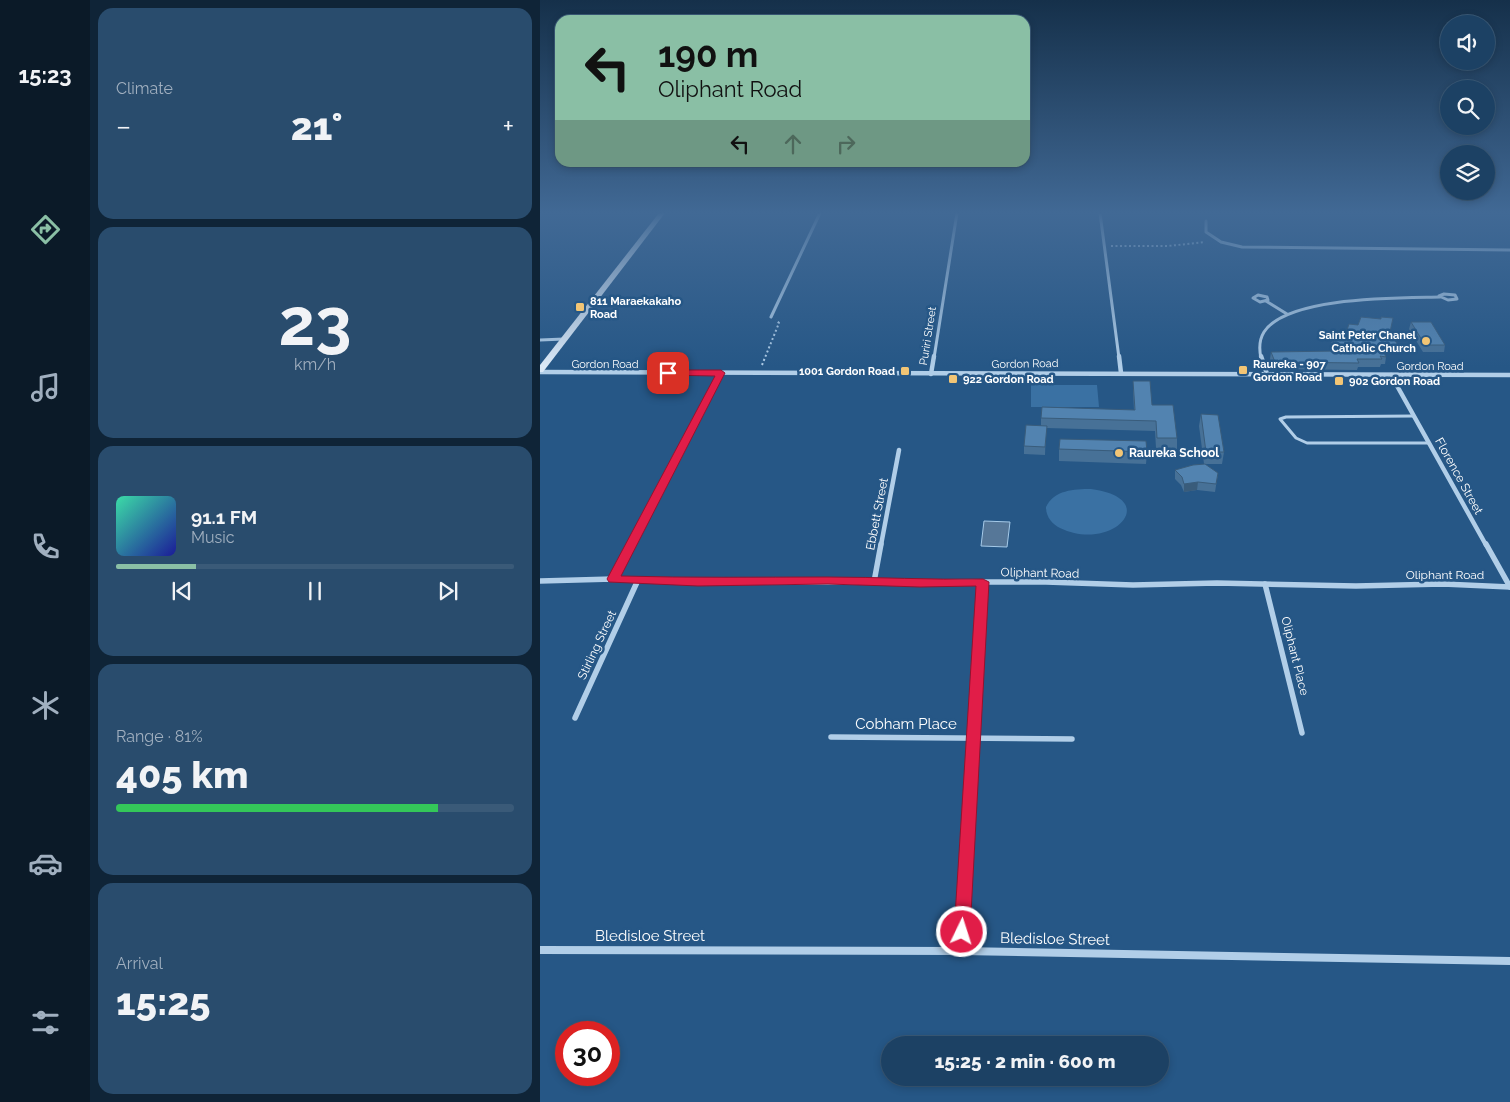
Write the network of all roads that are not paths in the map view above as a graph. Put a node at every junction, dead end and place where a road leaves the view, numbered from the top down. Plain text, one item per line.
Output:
1 (622, 264) edge
2 (796, 264) edge
3 (949, 264) edge
4 (1107, 264) edge
5 (1440, 298) dead end
6 (1266, 301) dead end
7 (1287, 314) junction
8 (771, 317) road end
9 (564, 339) junction
10 (540, 340) edge
11 (540, 371) edge
12 (721, 373) junction
13 (1121, 373) junction
14 (931, 374) junction
15 (1267, 374) junction
16 (1391, 375) junction
17 (1510, 376) edge
18 (1414, 416) junction
19 (1429, 443) junction
20 (899, 450) dead end
21 (613, 579) junction
22 (638, 580) junction
23 (540, 581) edge
24 (874, 582) junction
25 (983, 582) junction
26 (1265, 584) junction
27 (1510, 587) edge
28 (575, 718) dead end
29 (1302, 733) dead end
30 (831, 737) dead end
31 (974, 737) junction
32 (1072, 738) dead end
33 (540, 950) edge
34 (961, 951) junction
35 (1510, 960) edge

1 - 9 main road
2 - 8 street
3 - 14 street, Puriri Street
4 - 13 street
5 - 7 street
6 - 7 street
7 - 15 street
9 - 10 street
9 - 11 main road
11 - 12 street, Gordon Road
12 - 14 street, Gordon Road
12 - 21 street
13 - 14 street, Gordon Road
13 - 15 street, Gordon Road
15 - 16 street, Gordon Road
16 - 17 street, Gordon Road
16 - 18 street, Florence Street
18 - 19 street, Florence Street
18 - 19 lane
19 - 27 street, Florence Street
20 - 24 street, Ebbett Street
21 - 22 street, Oliphant Road
21 - 23 street, Oliphant Road
22 - 24 street, Oliphant Road
22 - 28 street, Stirling Street
24 - 25 street, Oliphant Road
25 - 26 street, Oliphant Road
25 - 31 street
26 - 27 street, Oliphant Road
26 - 29 street, Oliphant Place
30 - 31 street, Cobham Place
31 - 32 street, Cobham Place
31 - 34 street
33 - 34 street, Bledisloe Street
34 - 35 street, Bledisloe Street

